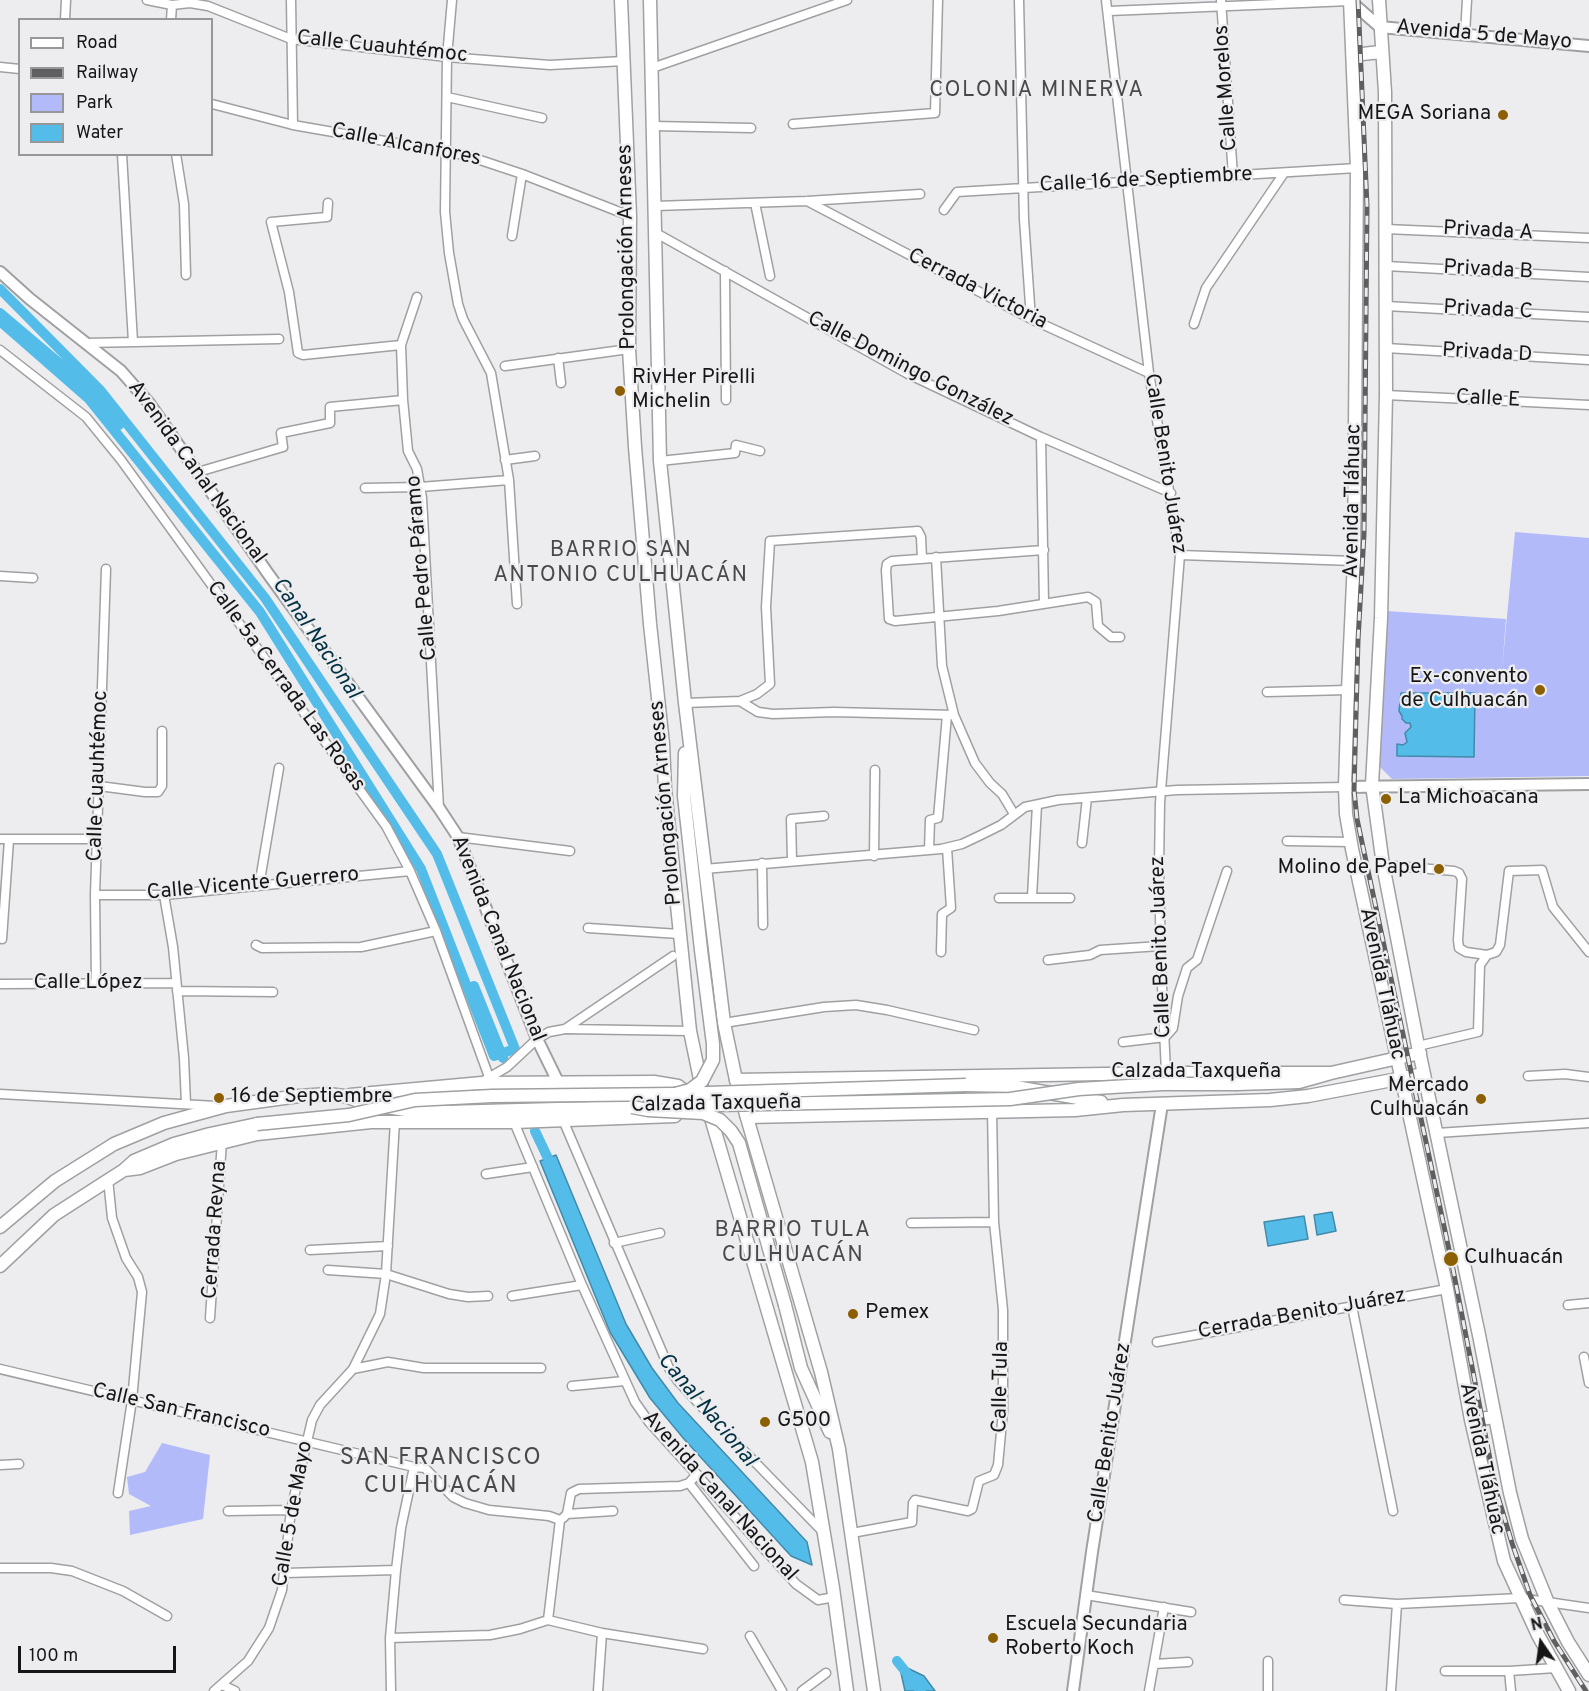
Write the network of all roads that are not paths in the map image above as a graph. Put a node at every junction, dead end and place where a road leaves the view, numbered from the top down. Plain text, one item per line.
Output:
1 (66, 0) edge
2 (147, 0) edge
3 (291, 0) edge
4 (452, 0) edge
5 (621, 0) edge
6 (650, 0) edge
7 (847, 0) edge
8 (938, 0) edge
9 (1019, 0) edge
10 (1106, 0) edge
11 (1379, 0) edge
12 (1467, 0) edge
13 (1350, 1) edge
14 (190, 2) edge
15 (1221, 3) edge
16 (172, 5) junction
17 (1109, 11) junction
18 (65, 18) edge
19 (171, 18) edge
20 (1380, 27) junction
21 (1465, 34) junction
22 (291, 39) junction
23 (1589, 46) edge
24 (1381, 52) junction
25 (1353, 55) junction
26 (447, 57) junction
27 (624, 61) junction
28 (0, 67) edge
29 (652, 68) junction
30 (18, 69) edge
31 (447, 97) junction
32 (213, 104) edge
33 (542, 118) dead end
34 (793, 124) dead end
35 (293, 125) junction
36 (653, 126) junction
37 (751, 128) dead end
38 (446, 151) junction
39 (122, 156) edge
40 (176, 156) edge
41 (1358, 168) junction
42 (1284, 173) junction
43 (522, 174) junction
44 (1233, 176) junction
45 (1127, 183) junction
46 (1023, 188) junction
47 (920, 194) dead end
48 (807, 201) junction
49 (755, 202) junction
50 (327, 203) dead end
51 (655, 206) junction
52 (944, 210) dead end
53 (630, 216) junction
54 (1386, 229) junction
55 (656, 233) junction
56 (512, 236) dead end
57 (1589, 238) edge
58 (1386, 266) junction
59 (725, 271) junction
60 (0, 272) edge
61 (186, 275) dead end
62 (770, 276) dead end
63 (1589, 277) edge
64 (417, 297) dead end
65 (1386, 306) junction
66 (1589, 317) edge
67 (1031, 319) junction
68 (1194, 324) dead end
69 (279, 339) dead end
70 (133, 342) junction
71 (86, 343) junction
72 (401, 345) junction
73 (1386, 348) junction
74 (629, 349) junction
75 (0, 350) edge
76 (558, 358) junction
77 (1589, 360) edge
78 (506, 366) dead end
79 (1149, 373) junction
80 (561, 382) dead end
81 (1386, 395) junction
82 (403, 400) junction
83 (726, 400) dead end
84 (1589, 405) edge
85 (1041, 437) junction
86 (760, 451) dead end
87 (535, 456) dead end
88 (505, 460) junction
89 (660, 461) junction
90 (198, 472) junction
91 (509, 480) junction
92 (420, 487) junction
93 (365, 488) dead end
94 (1171, 493) junction
95 (1044, 550) junction
96 (1180, 555) junction
97 (936, 557) junction
98 (922, 559) junction
99 (1354, 561) junction
100 (106, 569) dead end
101 (0, 576) edge
102 (33, 578) dead end
103 (1044, 603) junction
104 (517, 604) dead end
105 (939, 617) junction
106 (1120, 638) dead end
107 (1348, 690) junction
108 (1267, 692) dead end
109 (740, 701) junction
110 (685, 703) junction
111 (951, 715) junction
112 (687, 725) junction
113 (162, 731) dead end
114 (279, 768) dead end
115 (875, 770) dead end
116 (1589, 784) edge
117 (1372, 785) junction
118 (99, 786) junction
119 (1345, 787) junction
120 (1161, 791) junction
121 (1087, 798) junction
122 (1037, 805) junction
123 (439, 808) junction
124 (1014, 814) junction
125 (824, 816) dead end
126 (458, 837) junction
127 (97, 838) junction
128 (5, 840) edge
129 (1287, 841) dead end
130 (1351, 842) junction
131 (1082, 843) dead end
132 (947, 848) junction
133 (929, 850) junction
134 (570, 851) dead end
135 (874, 856) junction
136 (792, 860) junction
137 (762, 863) junction
138 (1383, 865) junction
139 (704, 869) junction
140 (410, 871) junction
141 (1227, 871) dead end
142 (259, 886) junction
143 (164, 894) junction
144 (95, 895) junction
145 (1032, 897) junction
146 (999, 898) dead end
147 (1070, 898) dead end
148 (763, 925) dead end
149 (588, 928) dead end
150 (436, 931) junction
151 (679, 934) junction
152 (2, 939) dead end
153 (256, 945) dead end
154 (1160, 946) junction
155 (1589, 950) edge
156 (941, 952) dead end
157 (1487, 955) junction
158 (673, 956) dead end
159 (1048, 960) dead end
160 (96, 983) junction
161 (0, 984) edge
162 (176, 987) junction
163 (273, 992) dead end
164 (724, 1023) junction
165 (566, 1029) junction
166 (974, 1030) dead end
167 (690, 1031) junction
168 (1165, 1037) junction
169 (537, 1039) junction
170 (1123, 1042) dead end
171 (1419, 1049) junction
172 (1397, 1058) junction
173 (1166, 1073) junction
174 (1331, 1073) junction
175 (1424, 1074) junction
176 (1528, 1076) dead end
177 (1589, 1077) edge
178 (788, 1078) junction
179 (1401, 1078) junction
180 (485, 1080) junction
181 (736, 1080) junction
182 (654, 1082) junction
183 (558, 1084) junction
184 (701, 1084) junction
185 (0, 1094) edge
186 (675, 1094) junction
187 (344, 1096) junction
188 (186, 1104) junction
189 (1162, 1104) junction
190 (1123, 1105) junction
191 (226, 1106) junction
192 (632, 1107) junction
193 (992, 1110) junction
194 (793, 1115) junction
195 (652, 1117) junction
196 (711, 1117) junction
197 (747, 1117) junction
198 (395, 1120) junction
199 (563, 1120) junction
200 (514, 1122) junction
201 (1589, 1123) edge
202 (1437, 1133) junction
203 (222, 1141) junction
204 (533, 1167) junction
205 (124, 1170) junction
206 (486, 1174) dead end
207 (108, 1179) junction
208 (994, 1222) junction
209 (911, 1223) dead end
210 (0, 1227) edge
211 (660, 1233) dead end
212 (614, 1243) junction
213 (388, 1246) junction
214 (310, 1250) dead end
215 (0, 1266) edge
216 (328, 1270) dead end
217 (387, 1274) junction
218 (582, 1285) junction
219 (1447, 1289) junction
220 (488, 1296) dead end
221 (512, 1296) dead end
222 (1589, 1303) edge
223 (1568, 1305) dead end
224 (1352, 1306) junction
225 (210, 1318) dead end
226 (1157, 1342) dead end
227 (1584, 1357) dead end
228 (541, 1368) dead end
229 (0, 1369) edge
230 (352, 1369) junction
231 (624, 1380) junction
232 (1589, 1383) edge
233 (572, 1386) dead end
234 (132, 1400) junction
235 (1495, 1416) junction
236 (1471, 1420) junction
237 (306, 1442) junction
238 (839, 1449) junction
239 (19, 1464) dead end
240 (0, 1465) edge
241 (414, 1467) junction
242 (697, 1474) junction
243 (689, 1483) junction
244 (118, 1493) dead end
245 (291, 1510) junction
246 (228, 1511) dead end
247 (613, 1511) dead end
248 (1393, 1511) dead end
249 (564, 1517) junction
250 (823, 1532) junction
251 (852, 1533) junction
252 (754, 1566) dead end
253 (0, 1568) edge
254 (396, 1570) junction
255 (285, 1573) junction
256 (834, 1593) junction
257 (1086, 1595) junction
258 (1520, 1598) junction
259 (1344, 1600) dead end
260 (1548, 1603) junction
261 (1397, 1604) junction
262 (1164, 1607) junction
263 (1589, 1608) edge
264 (1191, 1612) dead end
265 (167, 1616) dead end
266 (548, 1620) junction
267 (602, 1633) junction
268 (750, 1636) dead end
269 (390, 1638) junction
270 (703, 1649) dead end
271 (1268, 1661) dead end
272 (1188, 1662) dead end
273 (1154, 1664) junction
274 (1556, 1668) junction
275 (1445, 1671) dead end
276 (1509, 1671) junction
277 (826, 1673) dead end
278 (1589, 1675) edge
279 (222, 1685) junction
280 (214, 1691) edge
281 (235, 1691) edge
282 (391, 1691) edge
283 (598, 1691) edge
284 (782, 1691) edge
285 (802, 1691) edge
286 (847, 1691) edge
287 (874, 1691) edge
288 (1073, 1691) edge
289 (1149, 1691) edge
290 (1268, 1691) edge
291 (1391, 1691) edge
292 (1511, 1691) edge
293 (1569, 1691) edge

1 - 18 street
2 - 16 street, Calle Cuauhtémoc
3 - 22 street
4 - 26 street
5 - 27 main road, Prolongación Arneses
6 - 29 main road, Prolongación Arneses
7 - 29 street
8 - 34 street
9 - 46 street
10 - 17 street, Calle Benito Juárez
11 - 20 main road, Avenida Tláhuac
12 - 21 street
13 - 15 street
13 - 20 street
13 - 25 main road, Avenida Tláhuac
14 - 16 street, Calle Cuauhtémoc
14 - 22 street, Calle Cuauhtémoc
15 - 17 street
15 - 44 street, Calle Morelos
16 - 19 street
17 - 45 street, Calle Benito Juárez
20 - 21 street, Avenida 5 de Mayo
20 - 24 main road, Avenida Tláhuac
21 - 23 street, Avenida 5 de Mayo
22 - 26 street, Calle Cuauhtémoc
22 - 35 street
24 - 25 main road
24 - 54 main road, Avenida Tláhuac
25 - 41 main road, Avenida Tláhuac
26 - 27 street, Calle Cuauhtémoc
26 - 31 street
27 - 53 main road, Prolongación Arneses
28 - 30 street
29 - 36 main road, Prolongación Arneses
31 - 33 street
31 - 38 street
32 - 35 street, Calle Alcanfores
35 - 38 street, Calle Alcanfores
36 - 37 street
36 - 51 main road, Prolongación Arneses
38 - 43 street, Calle Alcanfores
38 - 88 street
39 - 70 street
40 - 61 street
41 - 42 street, Calle 16 de Septiembre
41 - 99 main road, Avenida Tláhuac
42 - 44 street, Calle 16 de Septiembre
42 - 68 street
43 - 53 street, Calle Alcanfores
43 - 56 street
44 - 45 street, Calle 16 de Septiembre
45 - 46 street, Calle 16 de Septiembre
45 - 79 street, Calle Benito Juárez
46 - 52 street, Calle 16 de Septiembre
46 - 67 street
47 - 48 street
48 - 49 street
48 - 67 street, Cerrada Victoria
49 - 51 street
49 - 62 street
50 - 72 street
51 - 55 main road, Prolongación Arneses
53 - 74 main road, Prolongación Arneses
54 - 57 street, Privada A
54 - 58 main road, Avenida Tláhuac
55 - 59 street, Calle Domingo González
55 - 89 main road, Prolongación Arneses
58 - 63 street, Privada B
58 - 65 main road, Avenida Tláhuac
59 - 83 street
59 - 85 street, Calle Domingo González
60 - 71 street, Avenida Canal Nacional
64 - 72 street, Calle Pedro Páramo
65 - 66 street, Privada C
65 - 73 main road, Avenida Tláhuac
67 - 79 street, Cerrada Victoria
69 - 70 street
70 - 71 street
71 - 90 street, Avenida Canal Nacional
72 - 82 street, Calle Pedro Páramo
73 - 77 street, Privada D
73 - 81 main road, Avenida Tláhuac
74 - 76 street
74 - 151 main road, Prolongación Arneses
75 - 140 street, Calle 5a Cerrada Las Rosas
76 - 78 street
76 - 80 street
79 - 94 street, Calle Benito Juárez
81 - 84 street, Calle E
81 - 117 main road, Avenida Tláhuac
82 - 90 street
82 - 92 street, Calle Pedro Páramo
85 - 94 street, Calle Domingo González
85 - 95 street
86 - 89 street
87 - 88 street
88 - 91 street
89 - 110 main road, Prolongación Arneses
90 - 123 street, Avenida Canal Nacional
91 - 92 street
91 - 104 street
92 - 93 street
92 - 123 street, Calle Pedro Páramo
94 - 96 street, Calle Benito Juárez
95 - 97 street
95 - 103 street
96 - 99 street
96 - 120 street, Calle Benito Juárez
97 - 98 street
97 - 105 street
98 - 105 street
98 - 109 street
99 - 107 main road, Avenida Tláhuac
100 - 118 street, Calle Cuauhtémoc
101 - 102 street
103 - 105 street
103 - 106 street
105 - 111 street
107 - 108 street
107 - 119 main road, Avenida Tláhuac
109 - 110 street
109 - 111 street
110 - 112 main road, Prolongación Arneses
111 - 124 street
111 - 133 street
112 - 139 main road, Prolongación Arneses
112 - 186 main road, bridge
113 - 118 street
114 - 142 street
115 - 135 street
116 - 117 street
117 - 119 street
117 - 138 main road, Avenida Tláhuac
118 - 127 street, Calle Cuauhtémoc
119 - 120 street
119 - 130 main road, Avenida Tláhuac
120 - 121 street
120 - 154 street, Calle Benito Juárez
121 - 122 street
121 - 131 street
122 - 124 street
122 - 145 street
123 - 126 street, Avenida Canal Nacional
124 - 132 street
125 - 136 street
126 - 134 street
126 - 169 street, Avenida Canal Nacional
127 - 128 street
127 - 144 street, Calle Cuauhtémoc
128 - 152 street
129 - 130 street
130 - 172 main road, Avenida Tláhuac
132 - 133 street
132 - 156 street
133 - 135 street
135 - 136 street
136 - 137 street
137 - 139 street
137 - 148 street
138 - 157 street
138 - 171 main road, Avenida Tláhuac
139 - 164 main road, Prolongación Arneses
140 - 142 street, Calle Vicente Guerrero
140 - 150 street, Calle 5a Cerrada Las Rosas
141 - 168 street
142 - 143 street, Calle Vicente Guerrero
143 - 144 street, Calle Vicente Guerrero
143 - 162 street
144 - 160 street, Calle Cuauhtémoc
145 - 146 street
145 - 147 street
149 - 151 street
150 - 153 street
150 - 180 street, Calle 5a Cerrada Las Rosas
151 - 167 main road, Prolongación Arneses
154 - 159 street
154 - 168 street, Calle Benito Juárez
155 - 157 street
157 - 171 street
158 - 165 street
160 - 161 street, Calle López
160 - 162 street, Calle López
162 - 163 street, Calle López
162 - 188 street
164 - 166 street
164 - 181 main road, Prolongación Arneses
165 - 167 street
165 - 169 street
167 - 184 main road, Prolongación Arneses
168 - 170 street
168 - 173 street, Calle Benito Juárez
169 - 180 street
169 - 183 street, Avenida Canal Nacional
171 - 172 main road, Calzada Taxqueña
171 - 175 main road, Avenida Tláhuac
172 - 174 main road, Calzada Taxqueña
172 - 179 main road, Avenida Tláhuac
173 - 174 main road, Calzada Taxqueña
173 - 178 main road, Calzada Taxqueña
174 - 192 main road, Calzada Taxqueña, bridge
175 - 179 main road, Calzada Taxqueña
175 - 202 main road, Avenida Tláhuac
176 - 177 street
178 - 181 main road, Calzada Taxqueña
178 - 194 main road
179 - 189 main road, Calzada Taxqueña
179 - 219 main road, Avenida Tláhuac
180 - 183 main road, Calzada Taxqueña
180 - 187 main road, Calzada Taxqueña
181 - 197 main road, Prolongación Arneses
182 - 183 main road, Calzada Taxqueña
182 - 184 main road, Calzada Taxqueña
182 - 195 main road
184 - 196 main road, Prolongación Arneses
185 - 188 street
186 - 190 main road, Calzada Taxqueña, bridge
186 - 205 main road, Calzada Taxqueña, bridge
187 - 191 main road, Calzada Taxqueña
187 - 192 main road, Calzada Taxqueña
188 - 191 street
189 - 190 main road, Calzada Taxqueña
189 - 257 street, Calle Benito Juárez
190 - 193 main road, Calzada Taxqueña
191 - 210 main road, Calzada Taxqueña
192 - 238 main road, bridge
193 - 194 main road, Calzada Taxqueña
193 - 208 street, Calle Tula
194 - 197 main road, Calzada Taxqueña
195 - 196 main road, Calzada Taxqueña
195 - 199 main road, Calzada Taxqueña
196 - 250 main road, Prolongación Arneses
197 - 238 main road, Prolongación Arneses
198 - 200 main road, Calzada Taxqueña
198 - 203 main road, Calzada Taxqueña
198 - 213 street, Calle 5 de Mayo
199 - 200 main road, Calzada Taxqueña
199 - 212 street
200 - 204 street, Avenida Canal Nacional
201 - 202 street
202 - 235 main road, Avenida Tláhuac
203 - 205 main road, Calzada Taxqueña
203 - 225 street, Cerrada Reyna
204 - 206 street
204 - 218 street, Avenida Canal Nacional
205 - 207 main road, Calzada Taxqueña
207 - 215 main road, Calzada Taxqueña
207 - 234 street
208 - 209 street
208 - 251 street, Calle Tula
211 - 212 street
212 - 250 street
213 - 214 street
213 - 217 street, Calle 5 de Mayo
216 - 217 street
217 - 220 street
217 - 230 street, Calle 5 de Mayo
218 - 221 street
218 - 231 street, Avenida Canal Nacional
219 - 224 street, Cerrada Benito Juárez
219 - 236 main road, Avenida Tláhuac
222 - 223 street
224 - 226 street, Cerrada Benito Juárez
224 - 248 street
227 - 232 street
228 - 230 street
229 - 234 street, Calle San Francisco
230 - 237 street, Calle 5 de Mayo
231 - 233 street
231 - 242 street, Avenida Canal Nacional
234 - 237 street, Calle San Francisco
234 - 244 street
235 - 236 main road
235 - 260 main road, Avenida Tláhuac
236 - 258 main road, Avenida Tláhuac
237 - 241 street, Calle San Francisco
237 - 245 street, Calle 5 de Mayo
238 - 251 main road, Prolongación Arneses
239 - 240 street
241 - 249 street, Calle San Francisco
241 - 254 street
242 - 243 street
242 - 256 street, Avenida Canal Nacional
243 - 249 street
243 - 252 street
245 - 246 street
245 - 255 street, Calle 5 de Mayo
247 - 249 street, Calle San Francisco
249 - 266 street
250 - 256 main road, Prolongación Arneses
251 - 287 main road, Prolongación Arneses
253 - 265 street
254 - 255 street
254 - 269 street
255 - 279 street, Calle 5 de Mayo
256 - 286 main road, Prolongación Arneses
257 - 262 street
257 - 288 street, Calle Benito Juárez
258 - 260 street
258 - 261 street
258 - 274 main road, Avenida Tláhuac
259 - 261 street
260 - 263 street
260 - 278 main road, Avenida Tláhuac
261 - 291 street
262 - 264 street
262 - 273 street
266 - 267 street
266 - 269 street
267 - 270 street
267 - 283 street
268 - 284 street
269 - 282 street
271 - 290 street
272 - 273 street
273 - 289 street
274 - 276 street
274 - 293 main road, Avenida Tláhuac
275 - 276 street
276 - 292 street
277 - 285 street
279 - 280 street, Calle 5 de Mayo
279 - 281 street

